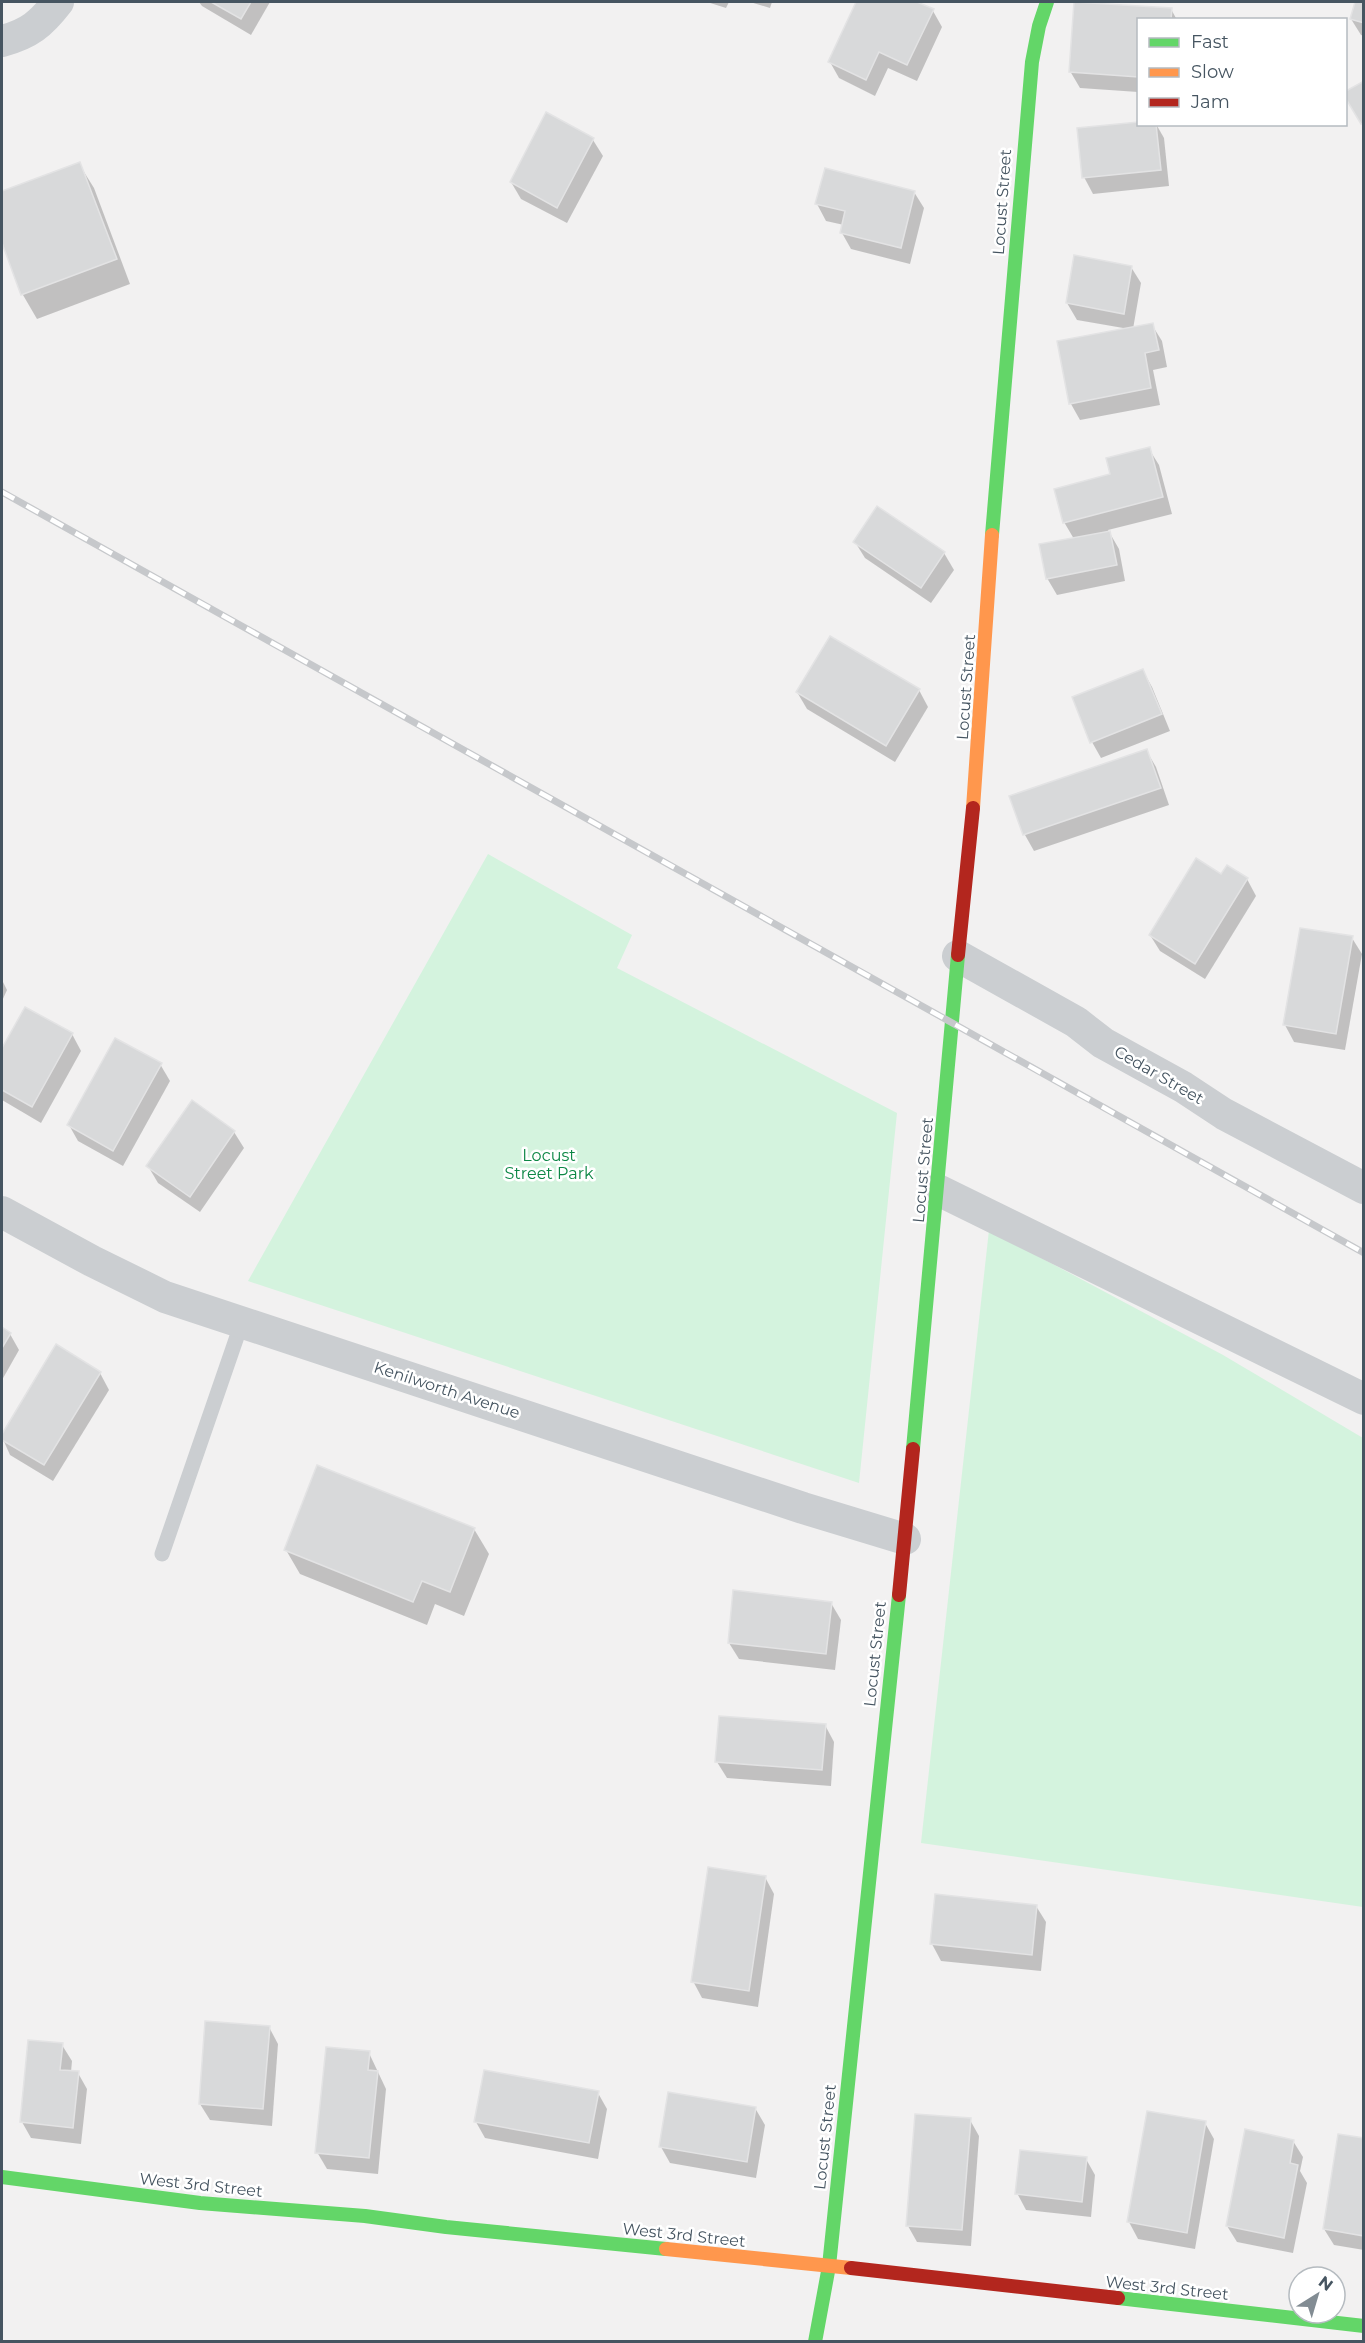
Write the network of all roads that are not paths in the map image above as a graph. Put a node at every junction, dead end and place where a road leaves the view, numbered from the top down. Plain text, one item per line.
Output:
1 (58, 2) edge
2 (1047, 2) edge
3 (2, 41) edge
4 (958, 956) junction
5 (1364, 1188) edge
6 (938, 1190) junction
7 (2, 1212) edge
8 (242, 1322) junction
9 (1364, 1399) edge
10 (905, 1539) junction
11 (162, 1554) dead end
12 (2, 2177) edge
13 (829, 2266) junction
14 (1364, 2326) edge
15 (815, 2342) edge

1 - 3 street
2 - 4 street, Locust Street
4 - 5 street, Cedar Street
4 - 6 street, Locust Street
6 - 9 street
6 - 10 street, Locust Street
7 - 8 street, Kenilworth Avenue
8 - 10 street, Kenilworth Avenue
8 - 11 lane
10 - 13 street, Locust Street
12 - 13 street, West 3rd Street
13 - 14 street, West 3rd Street
13 - 15 street, Locust Street

